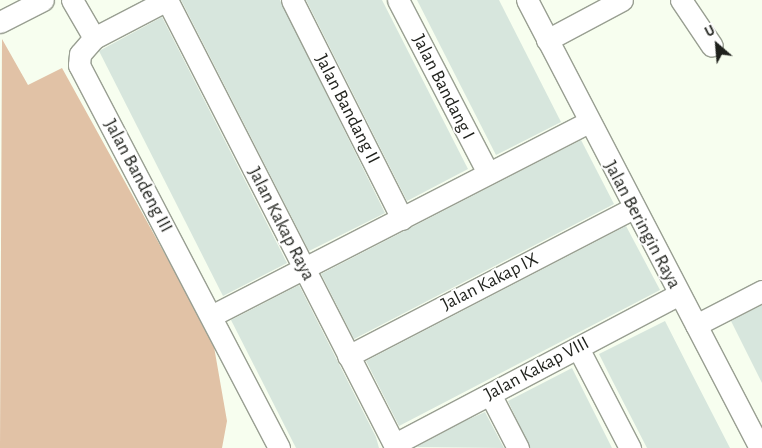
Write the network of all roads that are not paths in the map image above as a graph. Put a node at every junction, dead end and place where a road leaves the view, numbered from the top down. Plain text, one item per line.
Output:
1 (43, 0) edge
2 (72, 0) edge
3 (167, 0) edge
4 (292, 0) edge
5 (398, 0) edge
6 (527, 0) edge
7 (622, 0) edge
8 (681, 0) edge
9 (0, 22) edge
10 (94, 38) junction
11 (547, 40) junction
12 (712, 46) dead end
13 (588, 122) junction
14 (488, 173) junction
15 (633, 208) junction
16 (402, 219) junction
17 (304, 269) junction
18 (762, 290) edge
19 (679, 294) junction
20 (213, 316) junction
21 (696, 326) junction
22 (578, 348) junction
23 (348, 356) junction
24 (490, 394) junction
25 (396, 446) edge
26 (279, 448) edge
27 (518, 448) edge
28 (630, 448) edge
29 (760, 448) edge

1 - 9 street
2 - 10 street
3 - 10 street
3 - 17 street, Jalan Kakap Raya
4 - 16 street, Jalan Bandang II
5 - 14 street, Jalan Bandang I
6 - 11 street, Jalan Beringin Raya
7 - 11 street
8 - 12 street
10 - 20 street, Jalan Bandeng III
11 - 13 street, Jalan Beringin Raya
13 - 14 street
13 - 15 street, Jalan Beringin Raya
14 - 16 street
15 - 19 street, Jalan Beringin Raya
15 - 23 street, Jalan Kakap IX
16 - 17 street
17 - 20 street
17 - 23 street, Jalan Kakap Raya
18 - 21 street
19 - 21 street, Jalan Beringin Raya
19 - 22 street, Jalan Kakap VIII
20 - 26 street, Jalan Bandeng III
21 - 29 street, Jalan Beringin Raya
22 - 24 street, Jalan Kakap VIII
22 - 28 street
23 - 25 street, Jalan Kakap Raya
24 - 25 street, Jalan Kakap VIII
24 - 27 street

